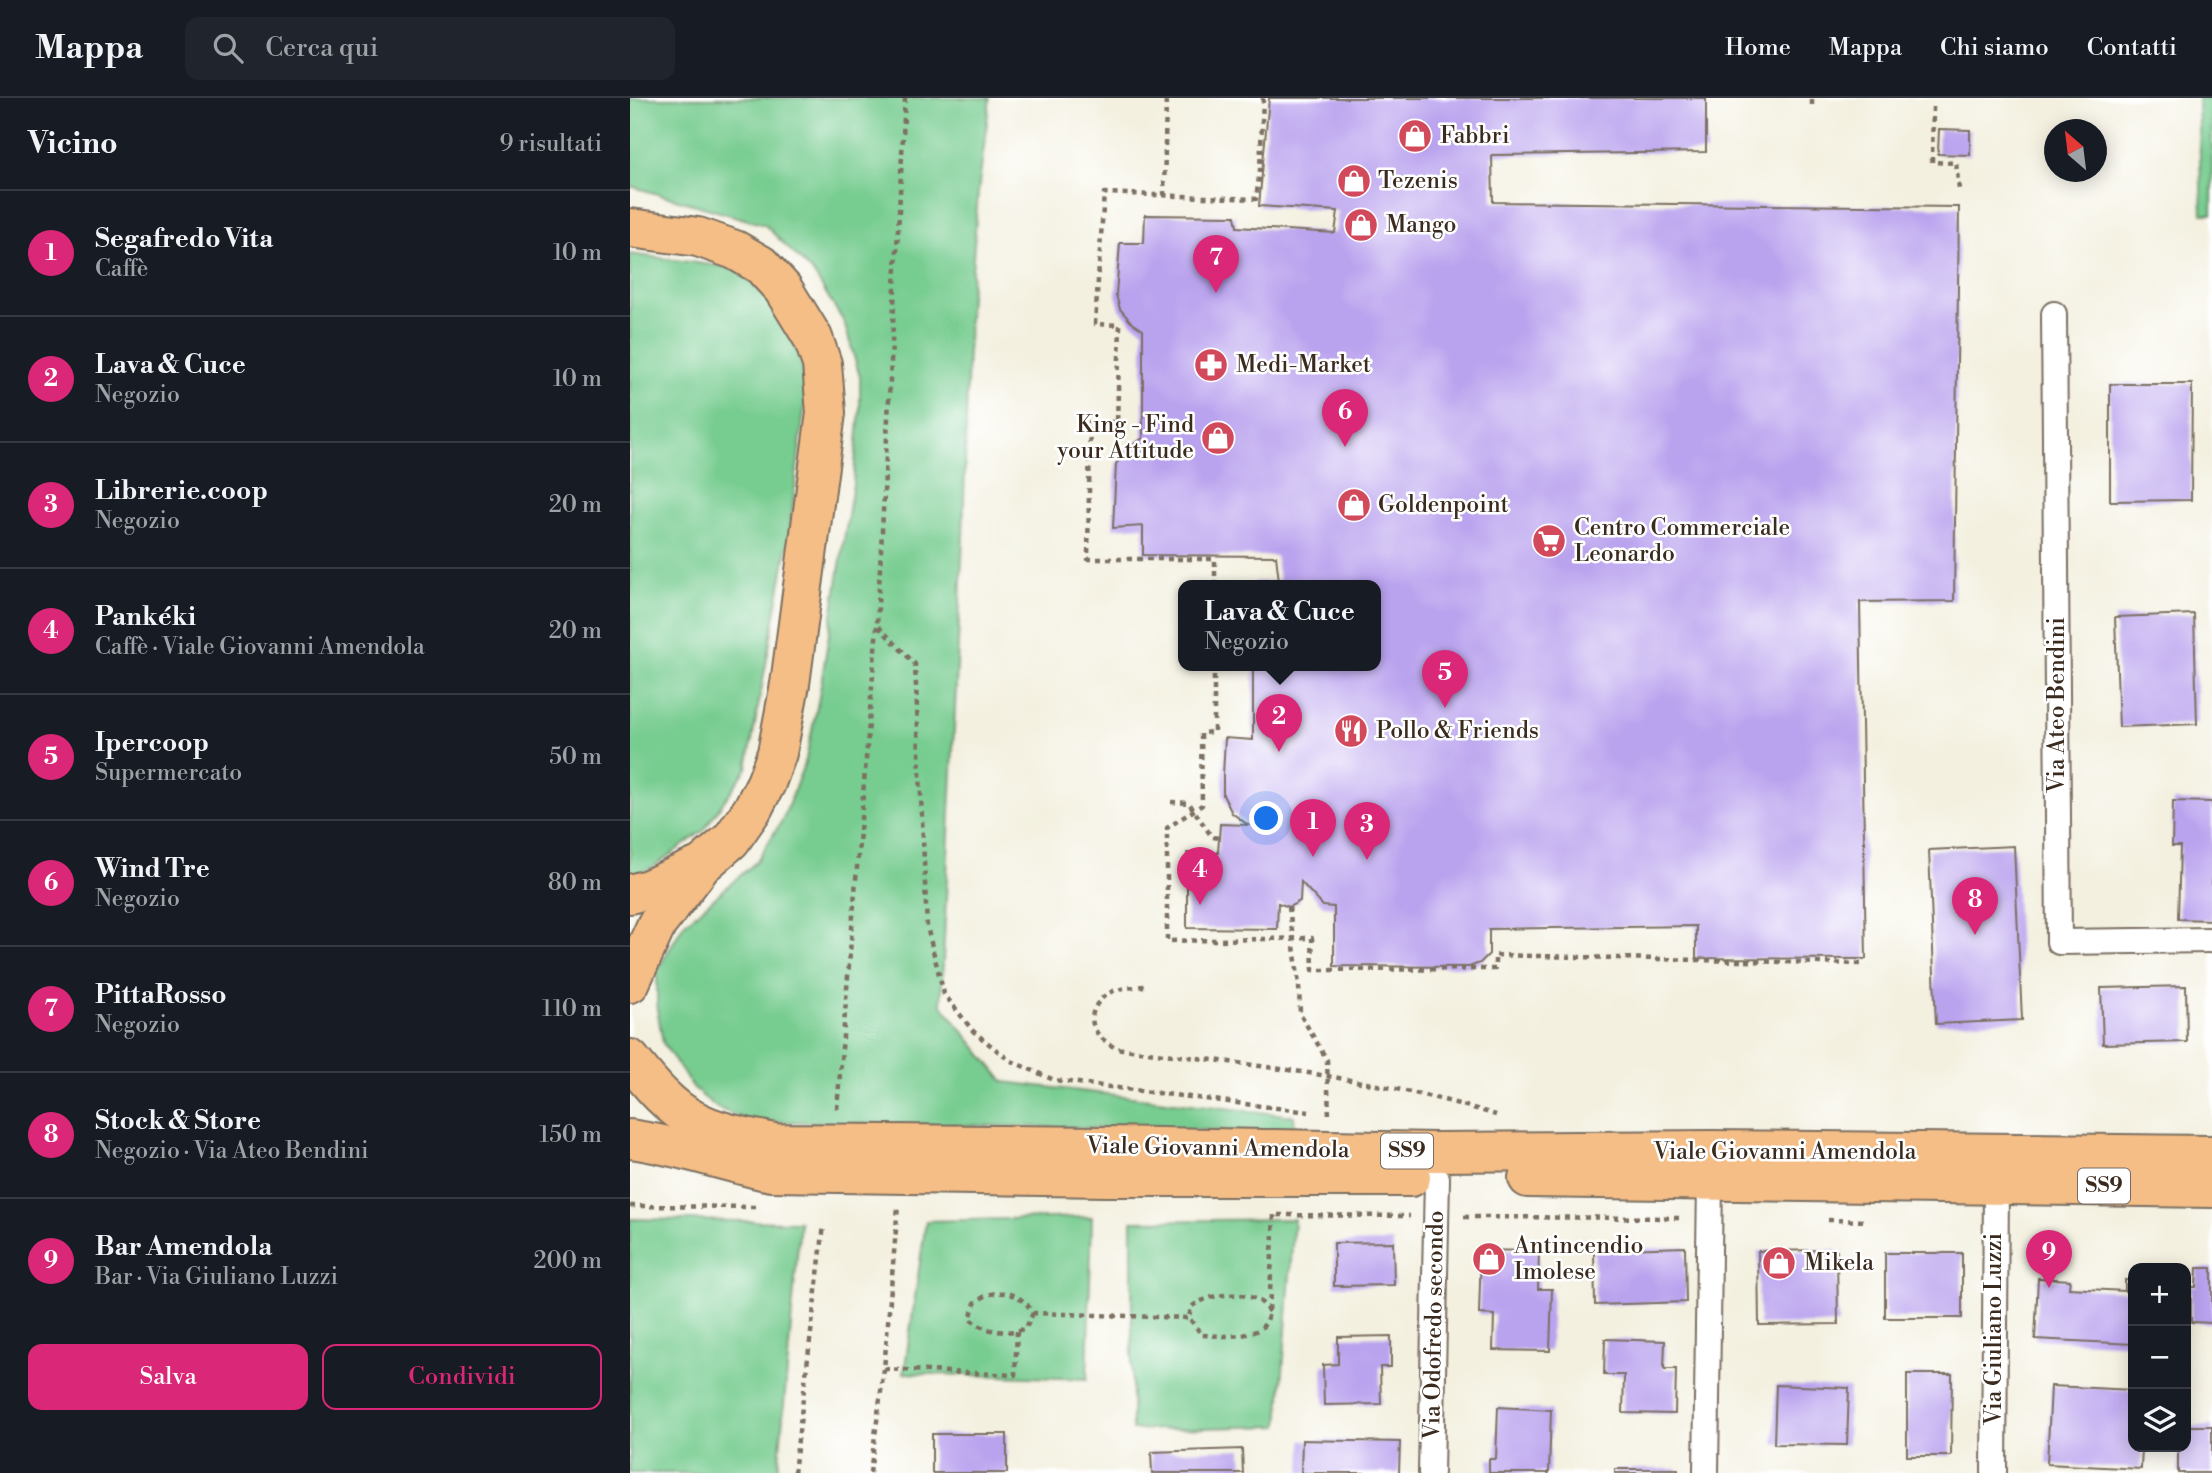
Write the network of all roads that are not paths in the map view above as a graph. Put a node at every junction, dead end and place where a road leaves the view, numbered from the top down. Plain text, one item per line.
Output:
1 (630, 228) edge
2 (2054, 314) dead end
3 (702, 864) junction
4 (630, 894) edge
5 (2212, 940) edge
6 (630, 984) edge
7 (630, 1059) edge
8 (630, 1139) edge
9 (1332, 1140) junction
10 (2212, 1155) edge
11 (1437, 1178) junction
12 (1710, 1180) junction
13 (2212, 1188) edge
14 (1996, 1203) junction
15 (1431, 1473) edge
16 (1706, 1473) edge
17 (1994, 1473) edge

1 - 3 main road
2 - 5 street, Via Ateo Bendini
3 - 4 main road
3 - 6 main road
7 - 9 main road, Viale Giovanni Amendola / SS9
8 - 9 main road, Viale Giovanni Amendola / SS9
9 - 10 main road, Viale Giovanni Amendola / SS9
9 - 11 main road, Viale Giovanni Amendola / SS9
11 - 12 main road, Viale Giovanni Amendola / SS9
11 - 15 street, Via Odofredo secondo
12 - 14 main road, Viale Giovanni Amendola / SS9
12 - 16 street
13 - 14 main road, Viale Giovanni Amendola / SS9
14 - 17 street, Via Giuliano Luzzi

